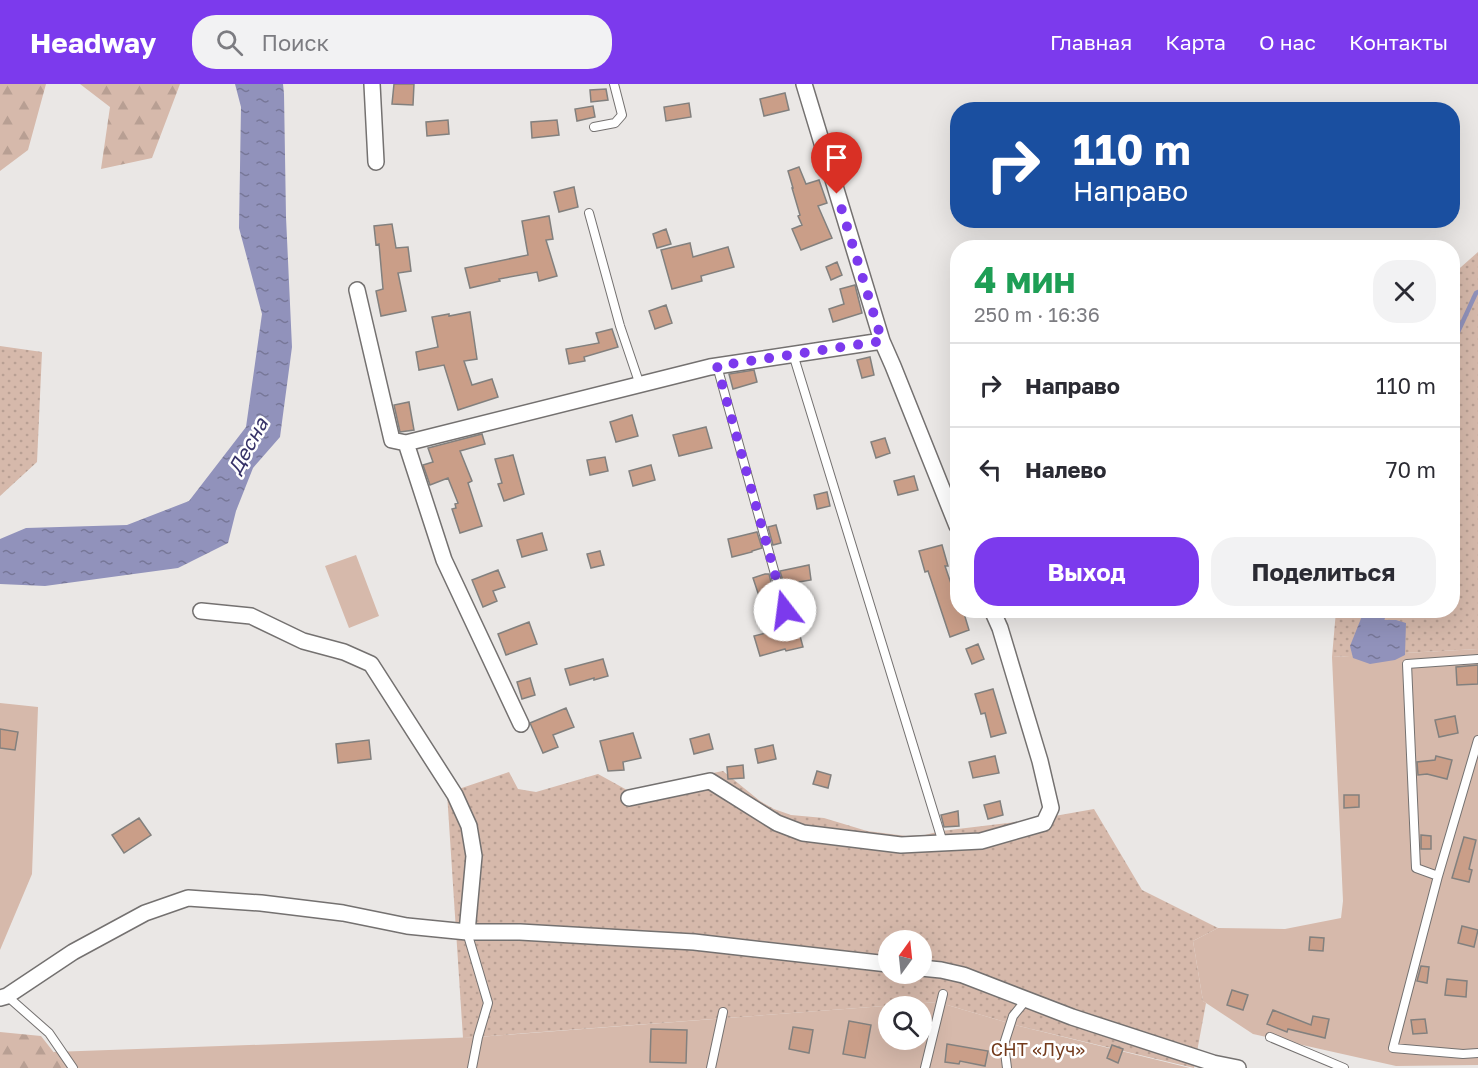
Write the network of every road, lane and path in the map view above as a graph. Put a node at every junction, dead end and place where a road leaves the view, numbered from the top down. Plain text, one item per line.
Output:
1 (372, 84) edge
2 (614, 84) edge
3 (804, 84) edge
4 (594, 127) dead end
5 (376, 162) dead end
6 (589, 213) dead end
7 (357, 290) dead end
8 (882, 341) junction
9 (793, 354) junction
10 (717, 366) junction
11 (640, 385) junction
12 (406, 443) junction
13 (950, 508) edge
14 (785, 610) dead end
15 (201, 611) dead end
16 (996, 618) edge
17 (1478, 659) edge
18 (521, 724) dead end
19 (1478, 740) edge
20 (629, 798) dead end
21 (943, 843) junction
22 (1438, 876) junction
23 (467, 932) junction
24 (878, 963) edge
25 (932, 969) edge
26 (943, 994) dead end
27 (3, 997) edge
28 (1027, 999) junction
29 (723, 1012) dead end
30 (1270, 1037) dead end
31 (1478, 1053) edge
32 (73, 1068) edge
33 (472, 1068) edge
34 (711, 1068) edge
35 (925, 1068) edge
36 (1007, 1068) edge
37 (1238, 1068) edge
38 (1344, 1068) edge

1 - 5 street
2 - 4 lane
3 - 8 street
6 - 11 lane
7 - 12 street
8 - 9 street
8 - 13 street
9 - 10 street
9 - 21 lane
10 - 11 street
10 - 14 lane
11 - 12 street
12 - 18 street
15 - 23 street
16 - 21 street
17 - 22 lane
19 - 22 lane
20 - 21 street
22 - 31 lane
23 - 24 street
23 - 27 street
23 - 33 lane
25 - 28 street
26 - 35 lane
27 - 32 lane
28 - 36 lane
28 - 37 street
29 - 34 lane
30 - 38 lane

